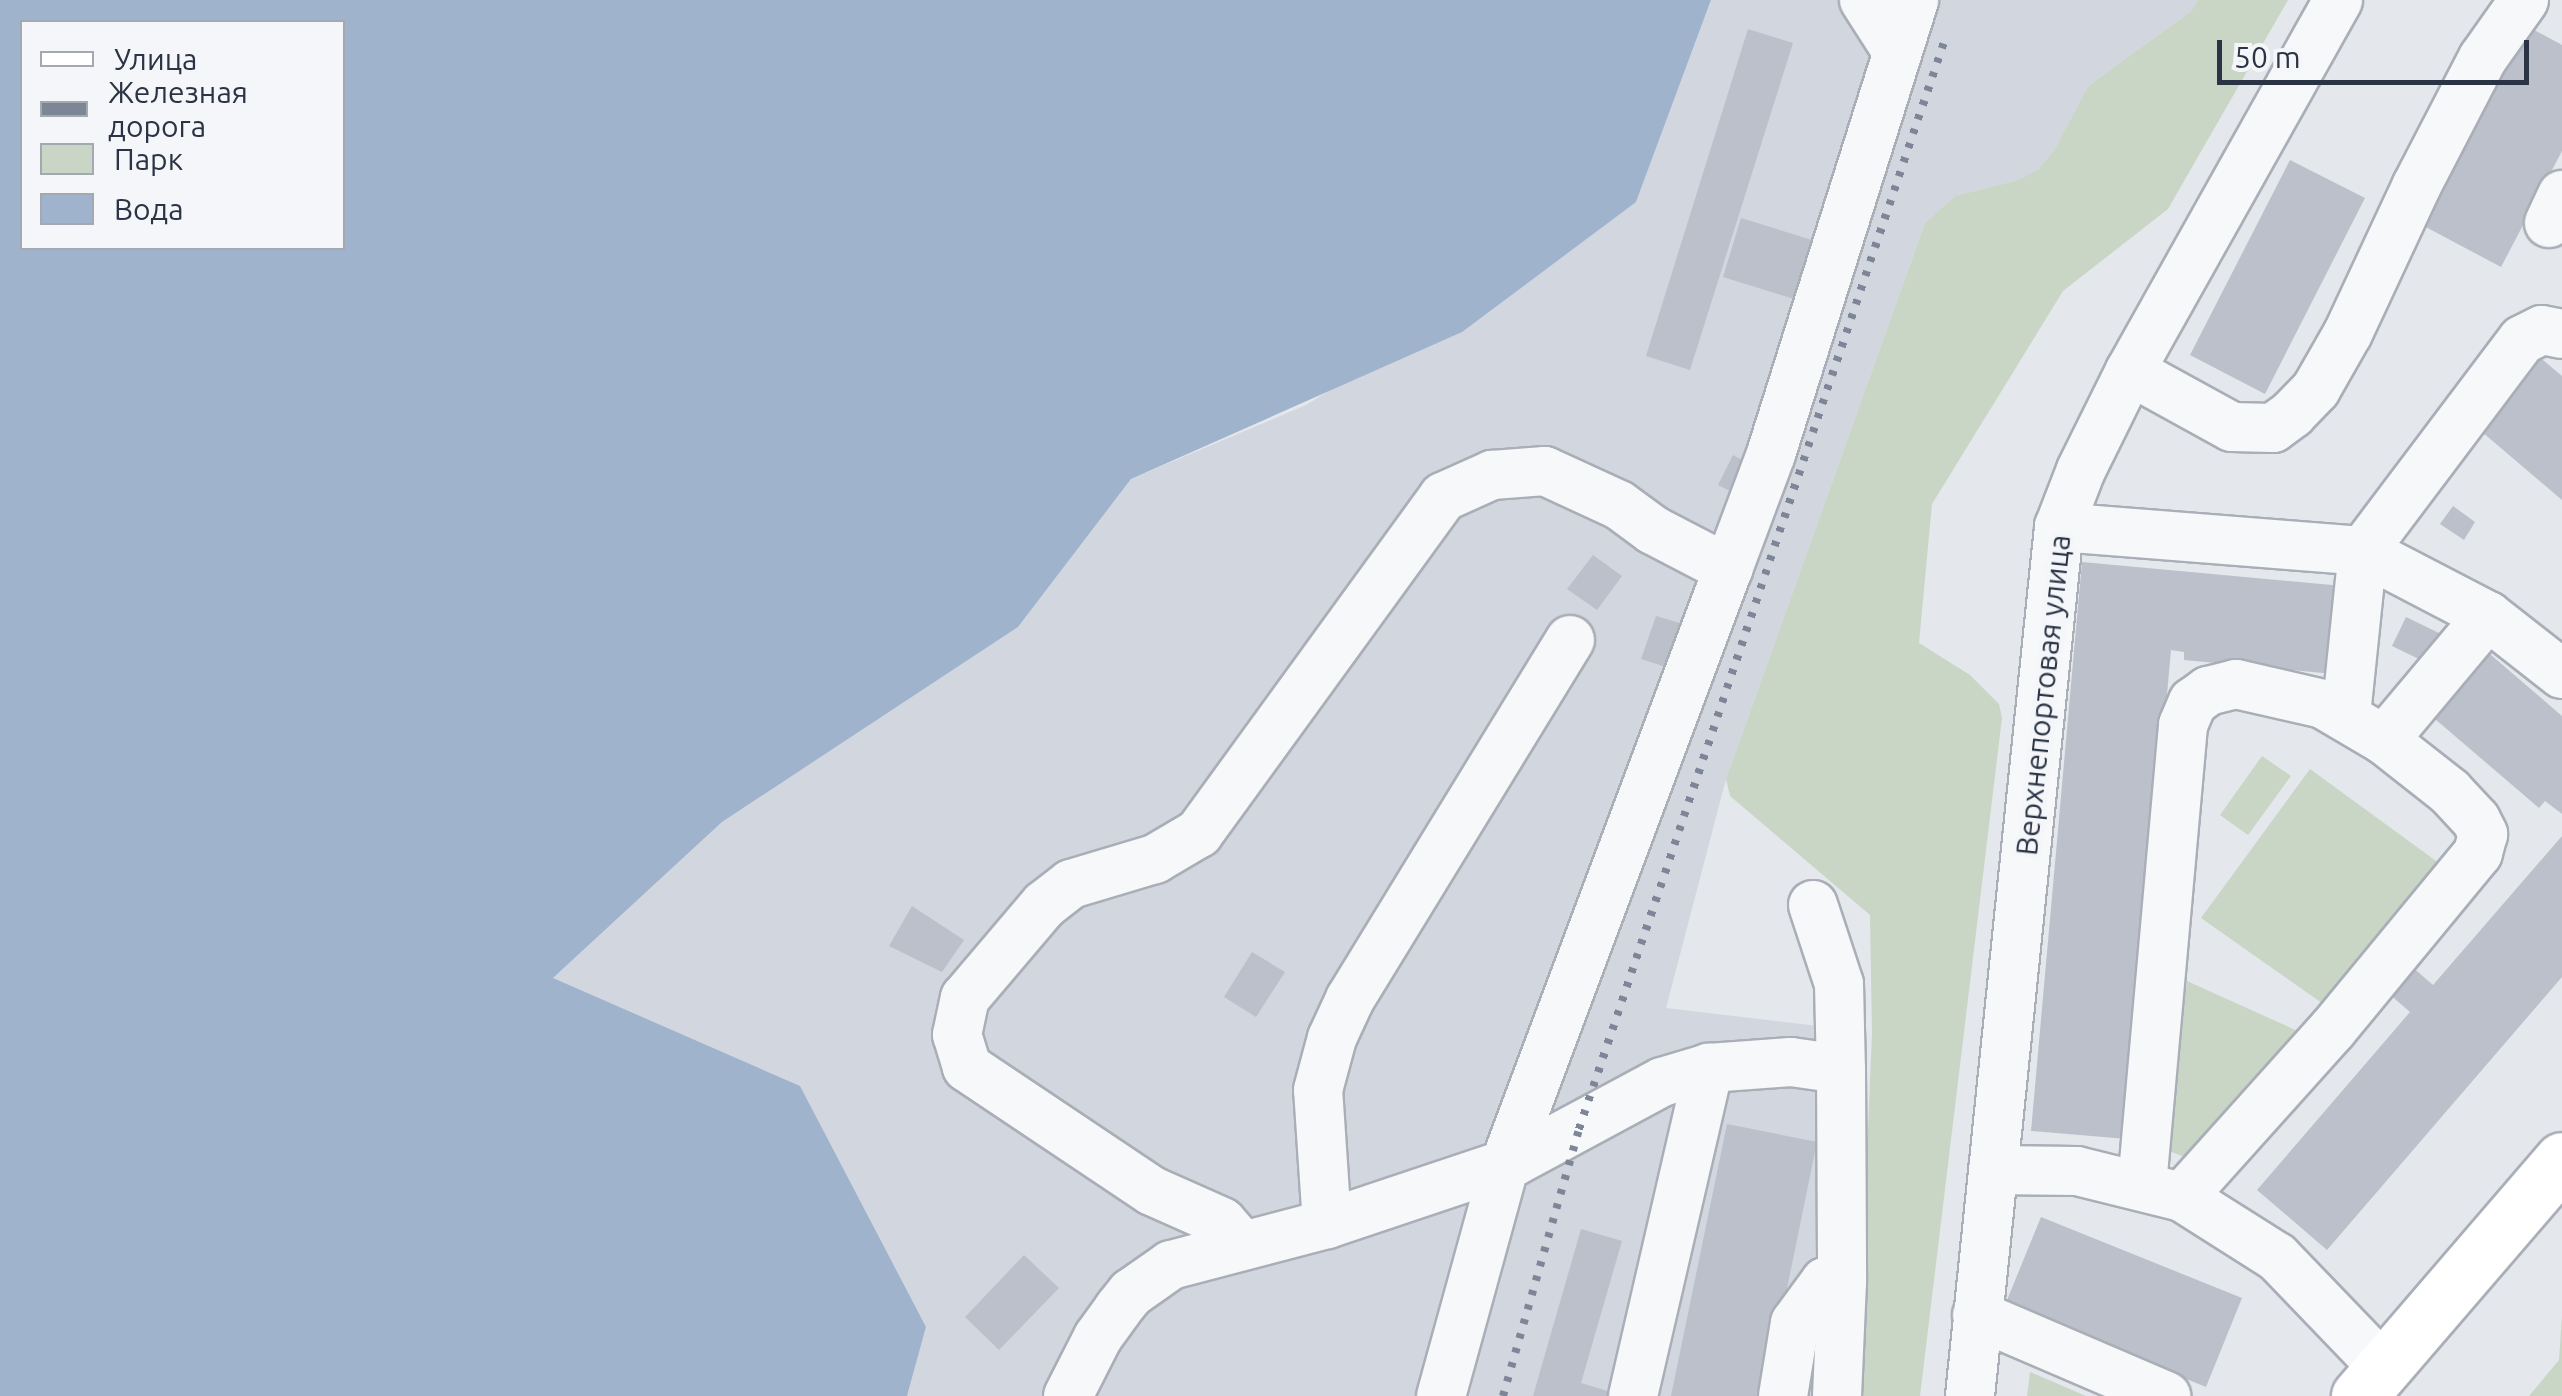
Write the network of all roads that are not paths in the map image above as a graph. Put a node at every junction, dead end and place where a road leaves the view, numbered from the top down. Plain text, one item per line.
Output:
1 (1864, 0) edge
2 (1914, 0) edge
3 (2338, 0) edge
4 (2524, 0) edge
5 (1896, 50) junction
6 (2562, 334) edge
7 (2130, 371) junction
8 (2059, 527) junction
9 (2363, 551) junction
10 (1728, 569) junction
11 (2488, 616) junction
12 (1570, 640) dead end
13 (2562, 674) edge
14 (2365, 728) junction
15 (1813, 905) dead end
16 (1709, 1068) junction
17 (1841, 1069) junction
18 (2562, 1160) edge
19 (1504, 1164) junction
20 (1992, 1170) junction
21 (2162, 1191) junction
22 (1327, 1224) junction
23 (1241, 1244) junction
24 (1842, 1282) junction
25 (1977, 1315) junction
26 (2371, 1382) edge
27 (1068, 1396) edge
28 (1441, 1396) edge
29 (1633, 1396) edge
30 (1783, 1396) edge
31 (1836, 1396) edge
32 (1970, 1396) edge
33 (2166, 1396) edge

1 - 5 lane
2 - 5 lane
3 - 7 lane, Верхнепортовая улица
4 - 7 lane
5 - 10 lane
6 - 9 lane
7 - 8 lane, Верхнепортовая улица
8 - 9 lane
8 - 20 lane, Верхнепортовая улица
9 - 11 lane
9 - 14 lane
10 - 19 lane
10 - 23 lane
11 - 13 lane
11 - 14 lane
12 - 22 lane
14 - 21 lane
14 - 21 lane
15 - 17 lane
16 - 17 lane
16 - 19 lane
16 - 29 lane
17 - 24 lane
18 - 26 main road
19 - 22 lane
19 - 28 lane
20 - 21 lane
20 - 25 lane, Верхнепортовая улица
21 - 26 lane
22 - 23 lane
23 - 27 lane
24 - 30 lane
24 - 31 lane
25 - 32 lane, Верхнепортовая улица
25 - 33 lane

